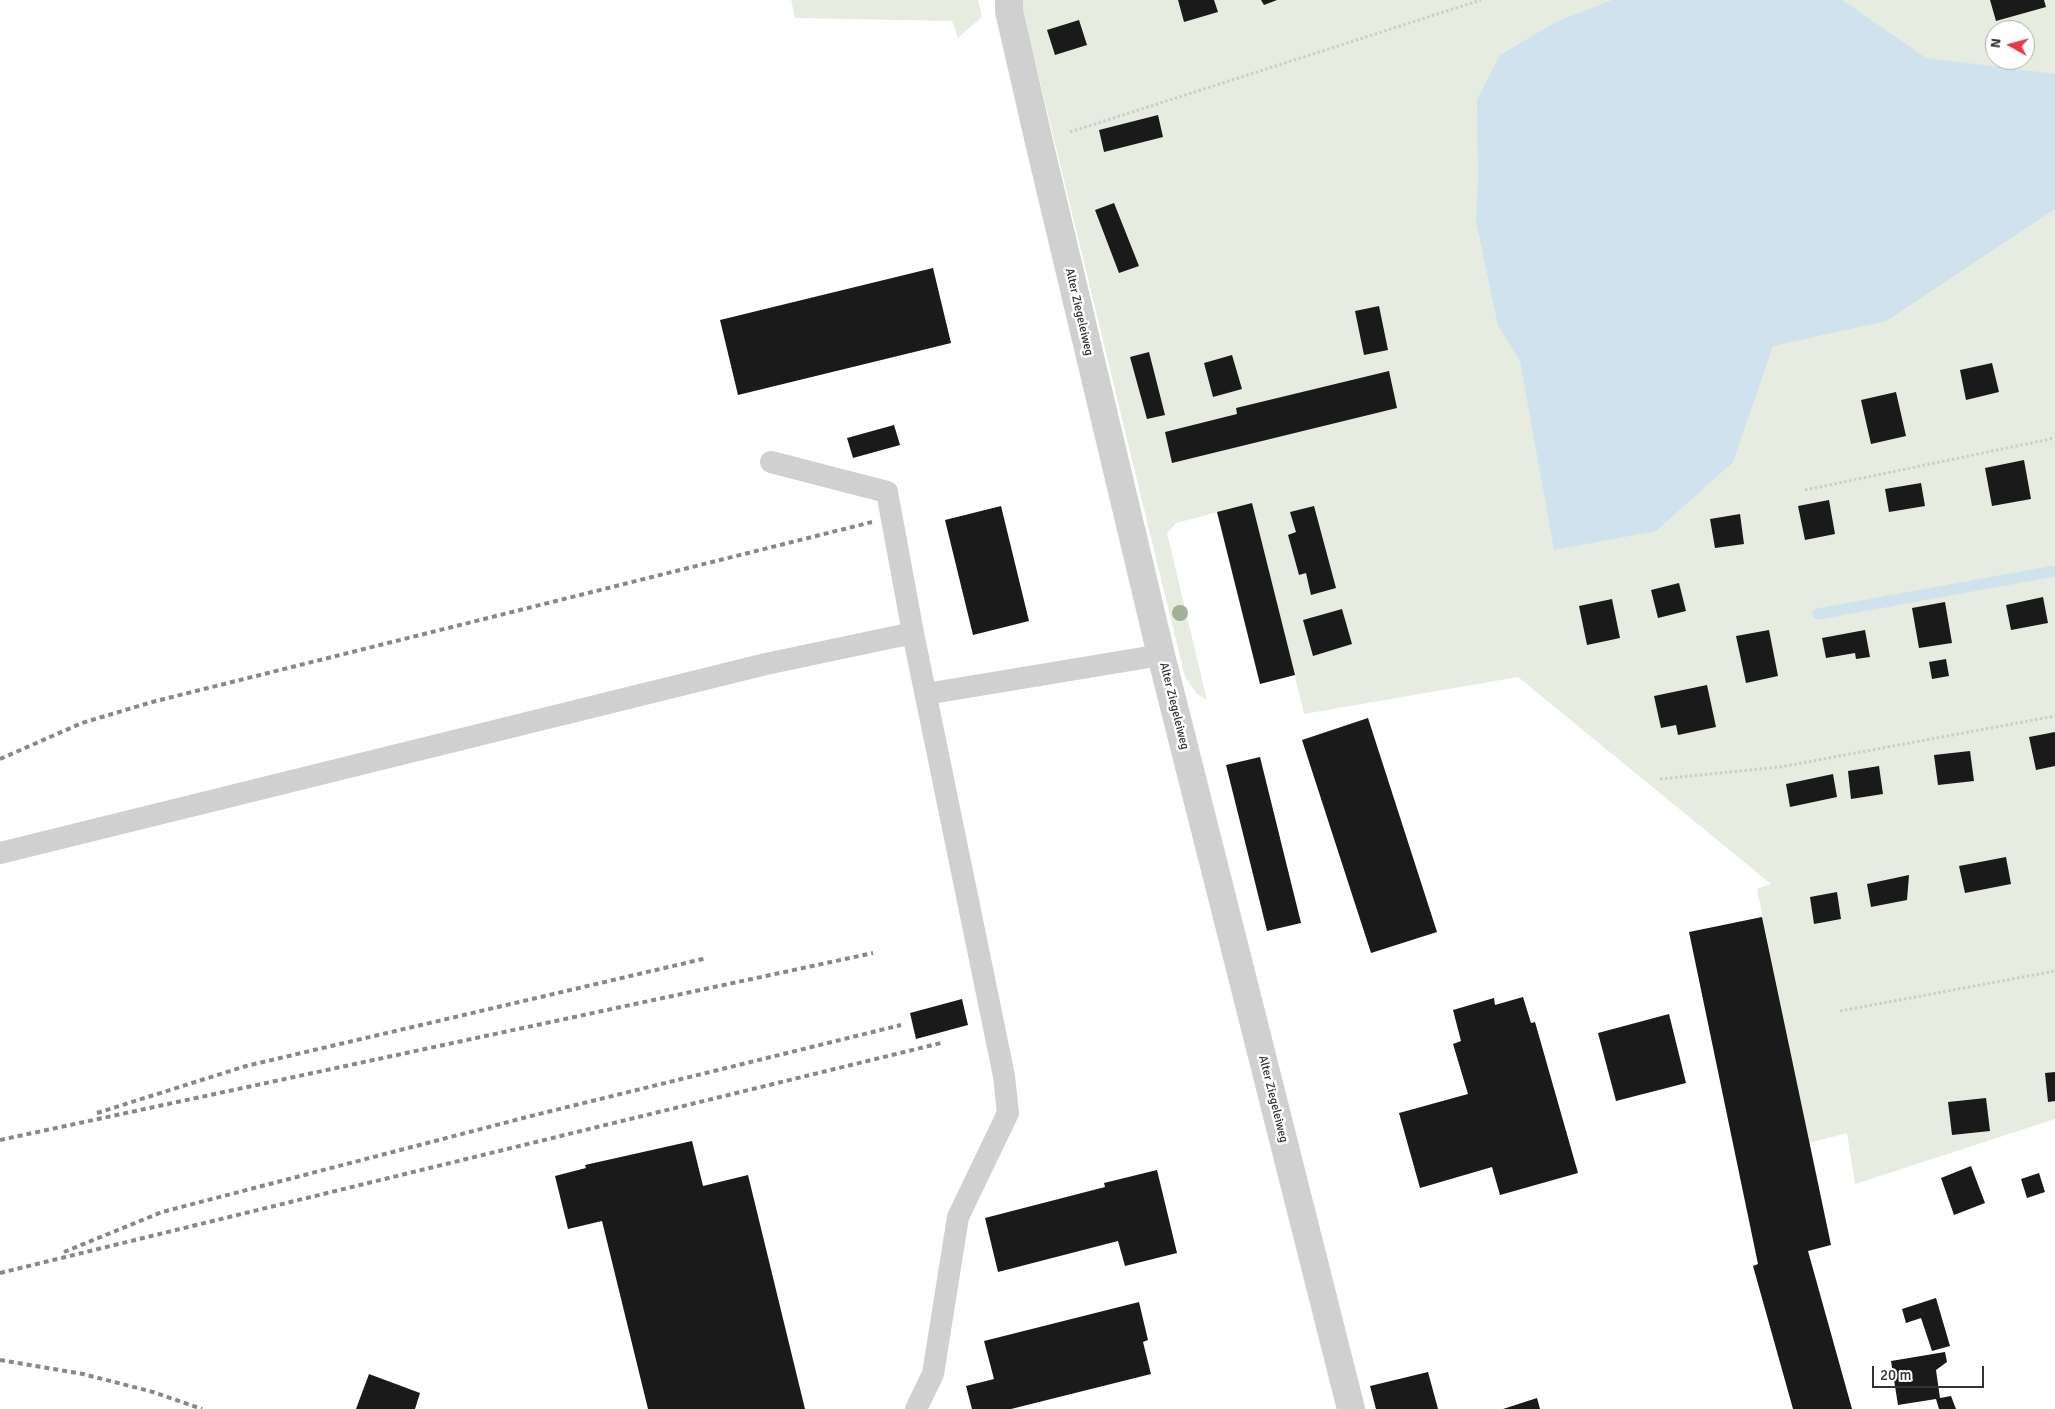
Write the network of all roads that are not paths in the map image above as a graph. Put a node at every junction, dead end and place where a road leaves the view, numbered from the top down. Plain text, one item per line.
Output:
1 (1009, 0) edge
2 (771, 462) dead end
3 (913, 633) junction
4 (1161, 655) junction
5 (926, 694) junction
6 (0, 853) edge
7 (916, 1409) edge
8 (1351, 1409) edge

1 - 4 street, Alter Ziegeleiweg
2 - 3 lane
3 - 5 lane
3 - 6 lane
4 - 5 lane
4 - 8 street, Alter Ziegeleiweg
5 - 7 lane

